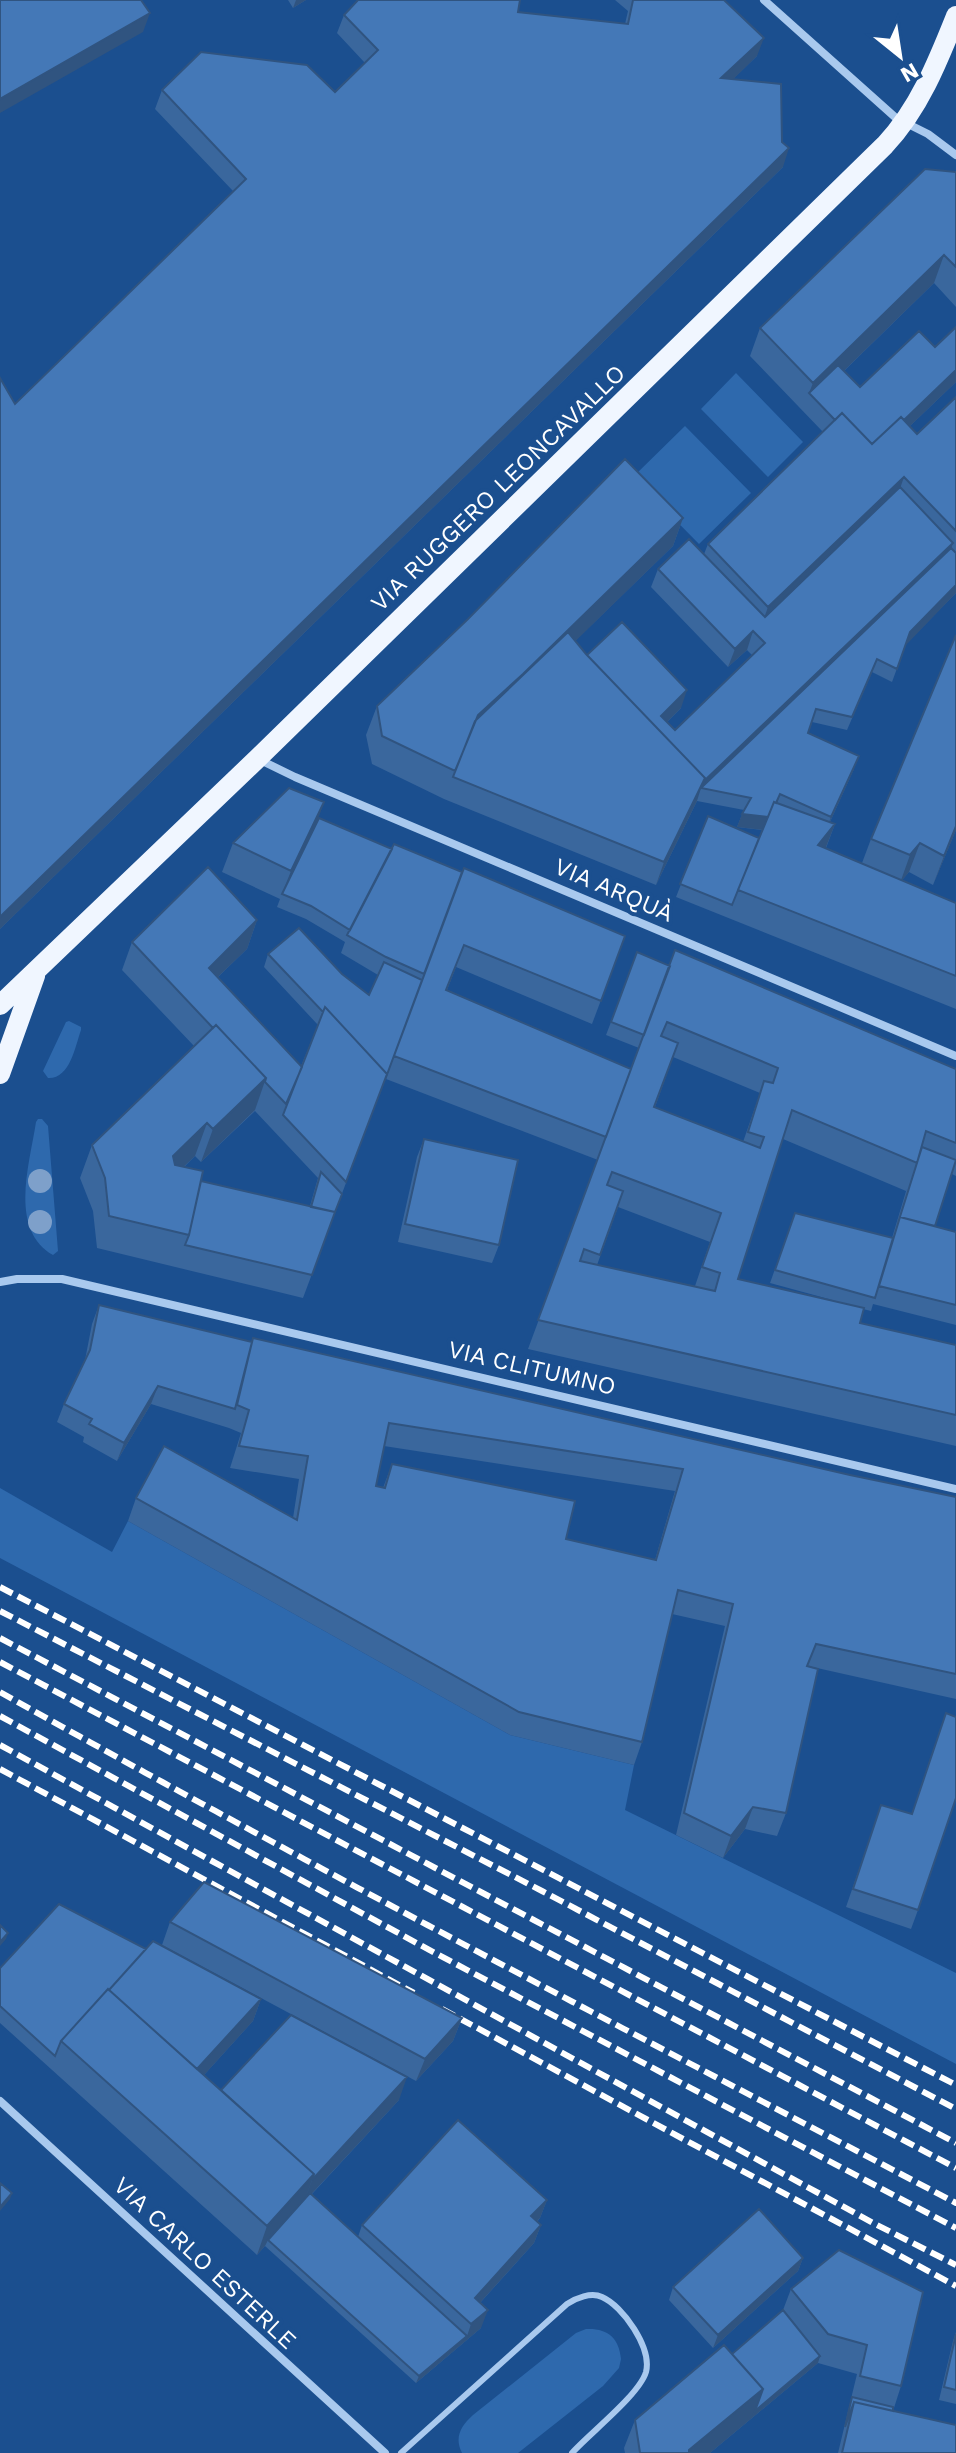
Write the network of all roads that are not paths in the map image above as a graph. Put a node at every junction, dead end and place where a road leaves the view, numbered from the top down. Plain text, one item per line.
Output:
1 (764, 0) edge
2 (956, 16) edge
3 (904, 124) junction
4 (956, 155) edge
5 (257, 759) junction
6 (38, 969) junction
7 (0, 1005) edge
8 (956, 1056) edge
9 (0, 1074) edge
10 (0, 1282) edge
11 (956, 1489) edge
12 (0, 2101) edge
13 (385, 2453) edge
14 (401, 2453) edge
15 (572, 2453) edge

1 - 3 street
2 - 3 main road, VIA RUGGERO LEONCAVALLO
3 - 4 street
3 - 5 main road, VIA RUGGERO LEONCAVALLO
5 - 6 main road, VIA RUGGERO LEONCAVALLO
5 - 8 street, VIA ARQUÀ
6 - 7 main road, VIA RUGGERO LEONCAVALLO
6 - 9 main road
10 - 11 street, VIA CLITUMNO
12 - 13 street, VIA CARLO ESTERLE
14 - 15 lane

